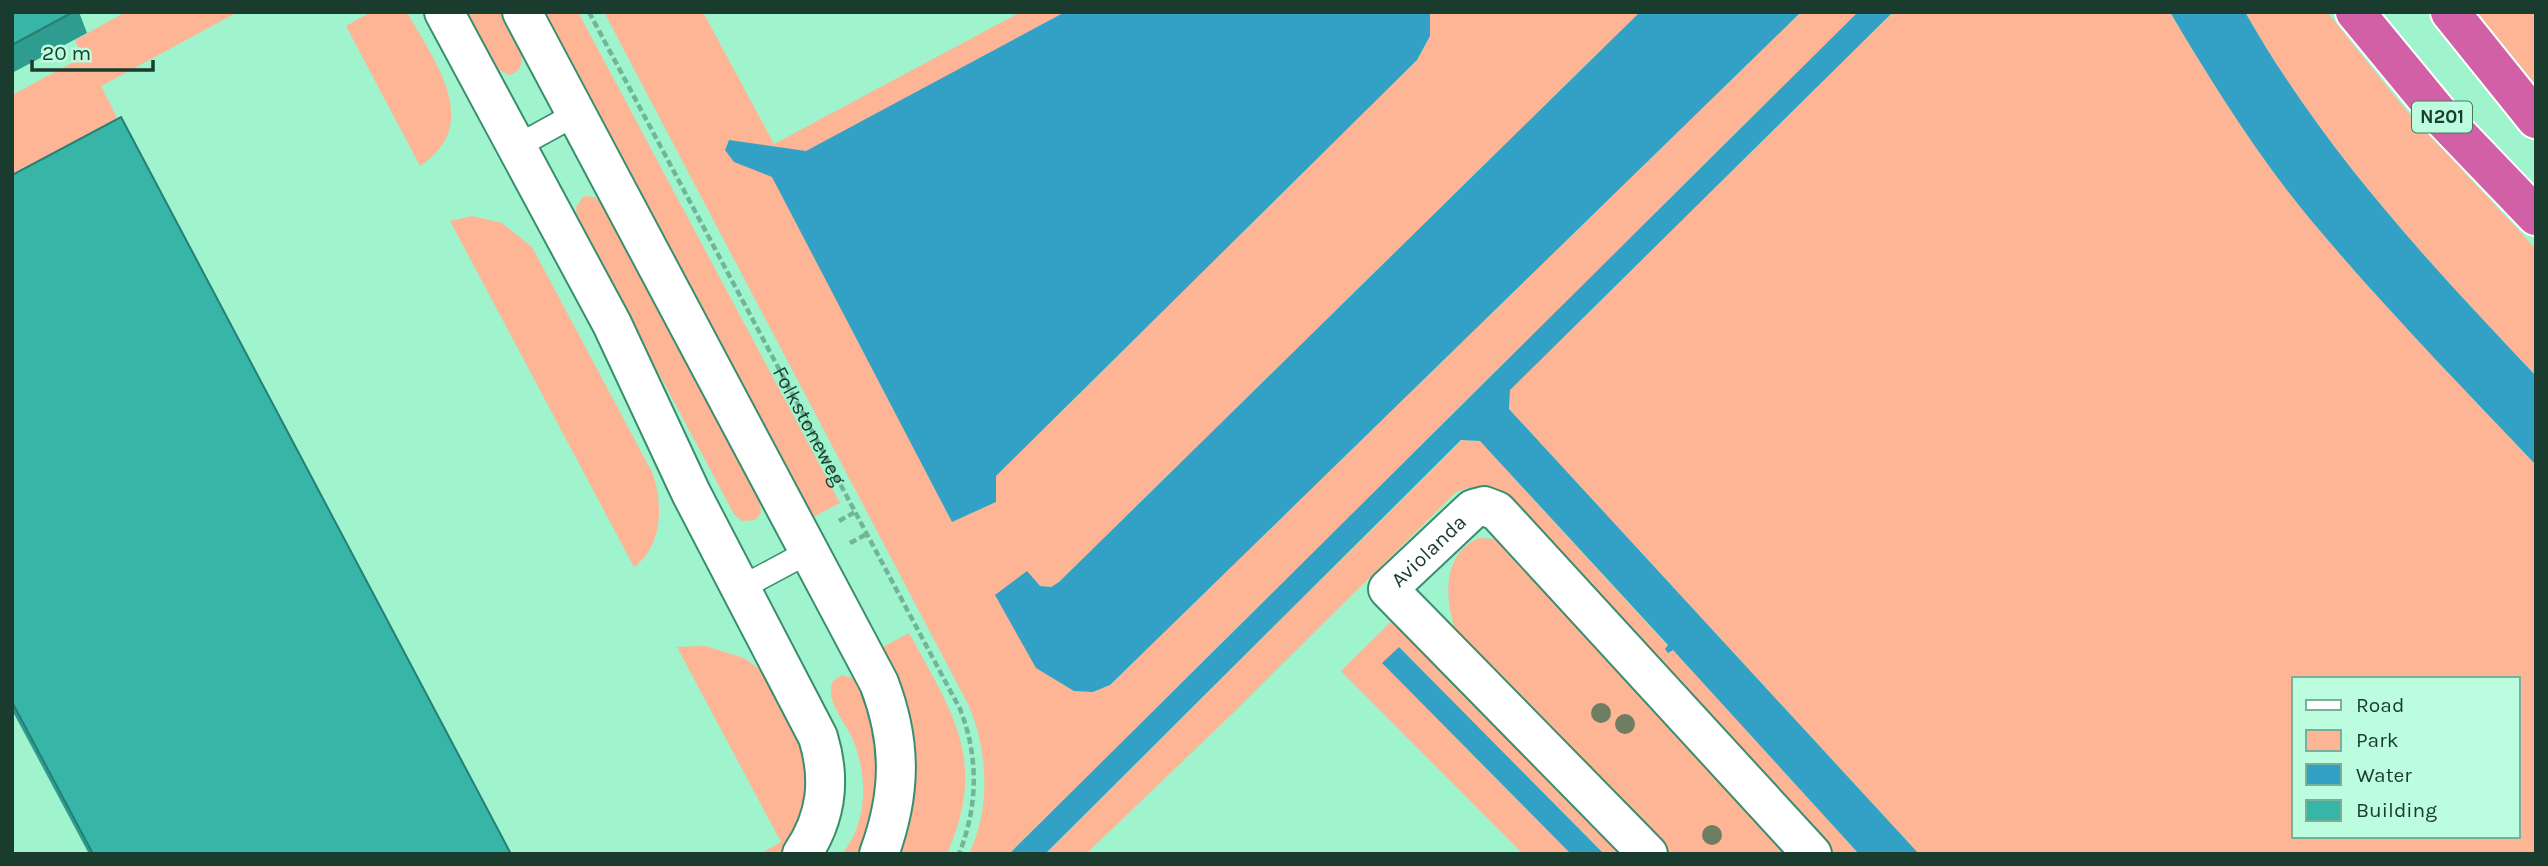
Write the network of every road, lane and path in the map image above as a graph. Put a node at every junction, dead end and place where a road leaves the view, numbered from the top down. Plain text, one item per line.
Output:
1 (444, 12) edge
2 (522, 12) edge
3 (589, 12) edge
4 (2355, 12) edge
5 (2450, 12) edge
6 (576, 114) junction
7 (2536, 120) edge
8 (516, 147) junction
9 (2536, 216) edge
10 (810, 551) junction
11 (741, 588) junction
12 (802, 854) edge
13 (878, 854) edge
14 (959, 854) edge
15 (1648, 854) edge
16 (1812, 854) edge

1 - 8 street
2 - 6 street
3 - 14 path, Folkstoneweg
4 - 9 highway, N201
5 - 7 highway
6 - 8 lane
6 - 10 street
8 - 11 street
10 - 11 lane
10 - 13 street
11 - 12 street
15 - 16 street, Aviolanda

